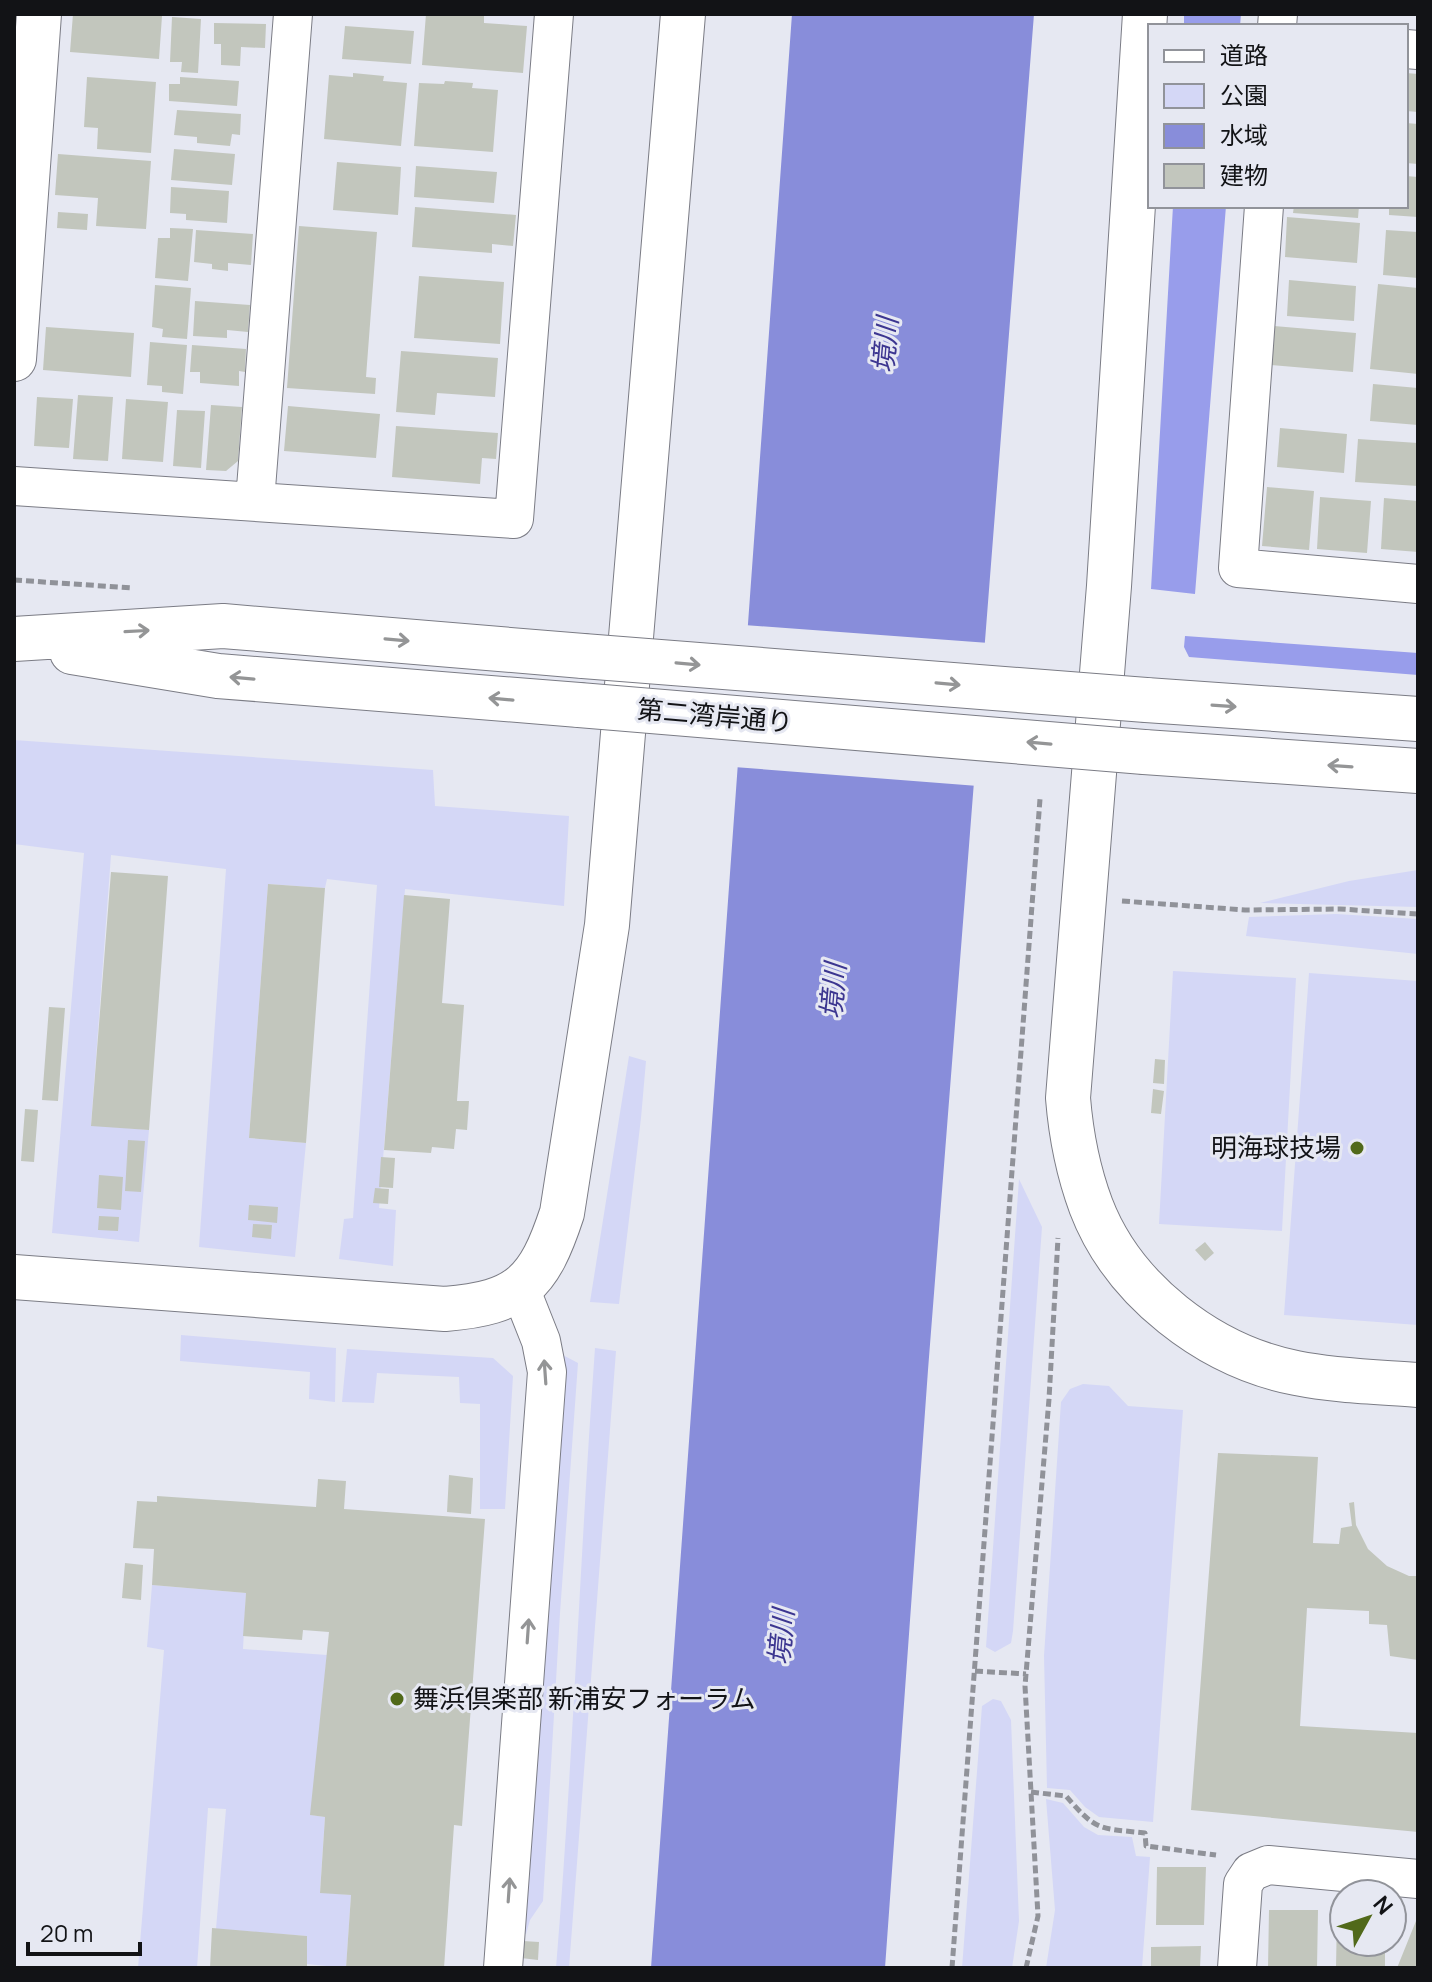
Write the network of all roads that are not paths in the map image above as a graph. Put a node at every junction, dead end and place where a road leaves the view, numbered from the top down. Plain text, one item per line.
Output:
1 (39, 14) edge
2 (293, 14) edge
3 (554, 14) edge
4 (683, 14) edge
5 (1145, 14) edge
6 (1264, 208) edge
7 (14, 359) edge
8 (14, 486) edge
9 (255, 501) junction
10 (1418, 584) edge
11 (14, 640) edge
12 (1418, 719) edge
13 (1418, 771) edge
14 (14, 1277) edge
15 (520, 1288) junction
16 (1418, 1385) edge
17 (1418, 1879) edge
18 (503, 1968) edge
19 (1237, 1968) edge

1 - 7 street
2 - 9 street
3 - 9 street
4 - 15 street
5 - 16 street
6 - 10 street
8 - 9 street
11 -> 12 street, 第二湾岸通り, bridge
13 -> 11 street, 第二湾岸通り, bridge
14 - 15 street
18 -> 15 street
17 - 19 street

